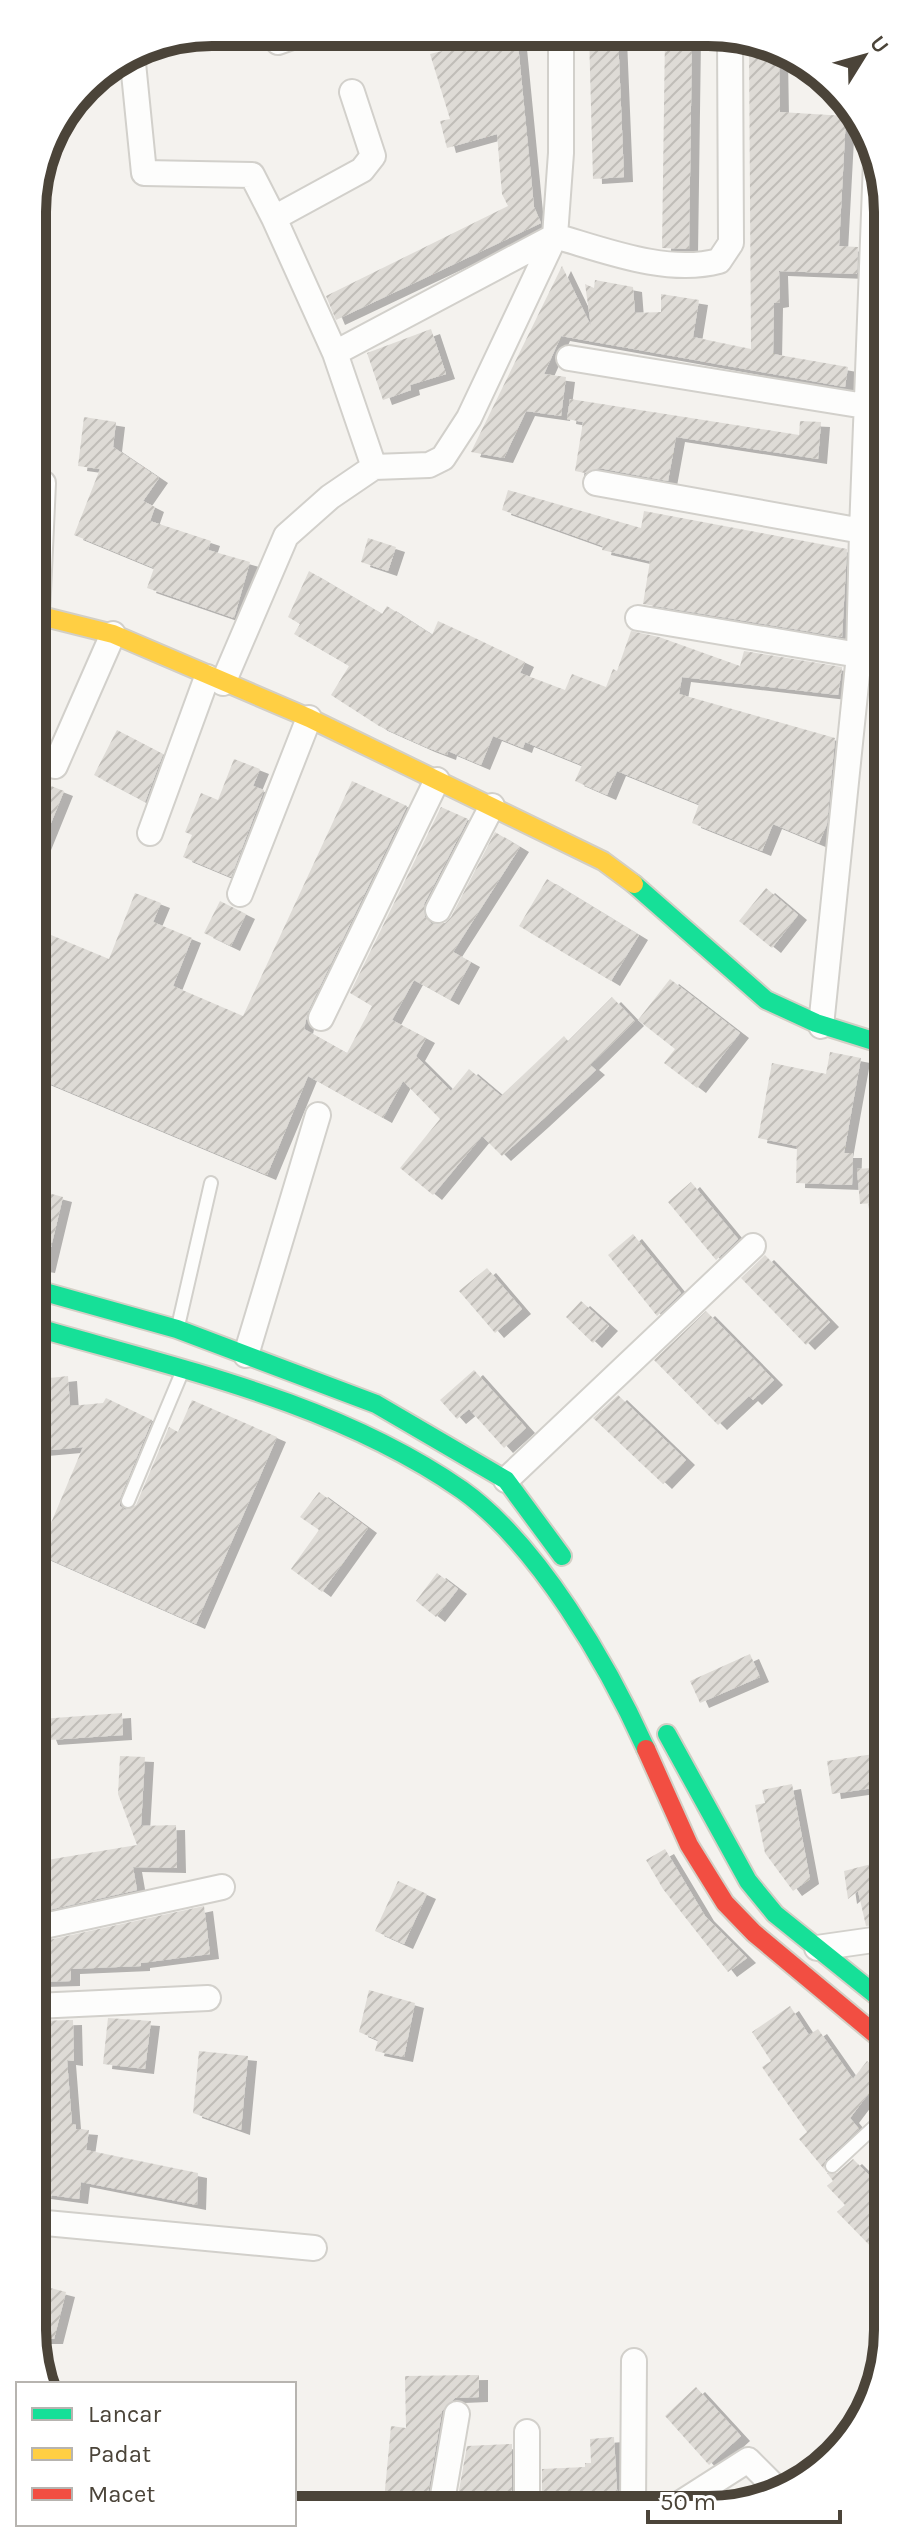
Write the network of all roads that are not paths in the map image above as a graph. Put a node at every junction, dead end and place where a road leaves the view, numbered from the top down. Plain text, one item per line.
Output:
1 (561, 46) edge
2 (730, 47) edge
3 (133, 66) edge
4 (352, 92) dead end
5 (274, 218) junction
6 (555, 236) junction
7 (874, 309) edge
8 (335, 353) junction
9 (569, 358) dead end
10 (865, 406) junction
11 (374, 467) junction
12 (596, 483) dead end
13 (862, 531) junction
14 (46, 617) edge
15 (638, 618) dead end
16 (113, 634) junction
17 (859, 655) junction
18 (215, 680) junction
19 (309, 718) junction
20 (55, 766) dead end
21 (437, 780) junction
22 (492, 806) junction
23 (150, 833) dead end
24 (240, 894) dead end
25 (438, 910) dead end
26 (321, 1018) dead end
27 (821, 1026) junction
28 (874, 1041) edge
29 (318, 1115) dead end
30 (211, 1183) dead end
31 (753, 1246) dead end
32 (46, 1292) edge
33 (177, 1329) junction
34 (46, 1330) edge
35 (246, 1355) junction
36 (183, 1370) junction
37 (506, 1480) junction
38 (128, 1501) dead end
39 (576, 1579) dead end
40 (656, 1713) dead end
41 (222, 1887) dead end
42 (46, 1926) edge
43 (874, 1940) edge
44 (817, 1948) junction
45 (874, 1994) edge
46 (208, 1998) dead end
47 (46, 2005) edge
48 (874, 2033) edge
49 (874, 2127) edge
50 (832, 2166) dead end
51 (46, 2223) edge
52 (314, 2248) dead end
53 (634, 2361) dead end
54 (457, 2414) dead end
55 (527, 2432) dead end
56 (771, 2483) edge
57 (443, 2496) edge
58 (527, 2496) edge
59 (633, 2496) edge
60 (692, 2496) edge

1 - 6 street
2 - 6 street
3 - 5 street
4 - 5 street
5 - 8 street
6 - 8 street
6 - 11 street
7 - 10 street
8 - 11 street
9 - 10 street
10 - 13 street
11 - 18 street
12 - 13 street
13 - 17 street
14 - 16 main road
15 - 17 street
16 - 18 main road
16 - 20 street
17 - 27 street
18 - 19 main road
18 - 23 street
19 - 21 main road
19 - 24 street
21 - 22 main road
21 - 26 street
22 - 25 street
22 - 27 main road
27 - 28 main road
29 - 35 street
30 - 33 lane
31 - 37 street
32 - 33 main road
33 - 35 main road
34 - 36 main road
35 - 37 main road
36 - 38 lane
36 - 48 main road
37 - 39 main road
40 - 44 main road
41 - 42 street
43 - 44 street
44 - 45 main road
46 - 47 street
49 - 50 lane
51 - 52 street
53 - 59 street
54 - 57 street
55 - 58 street
56 - 60 street

